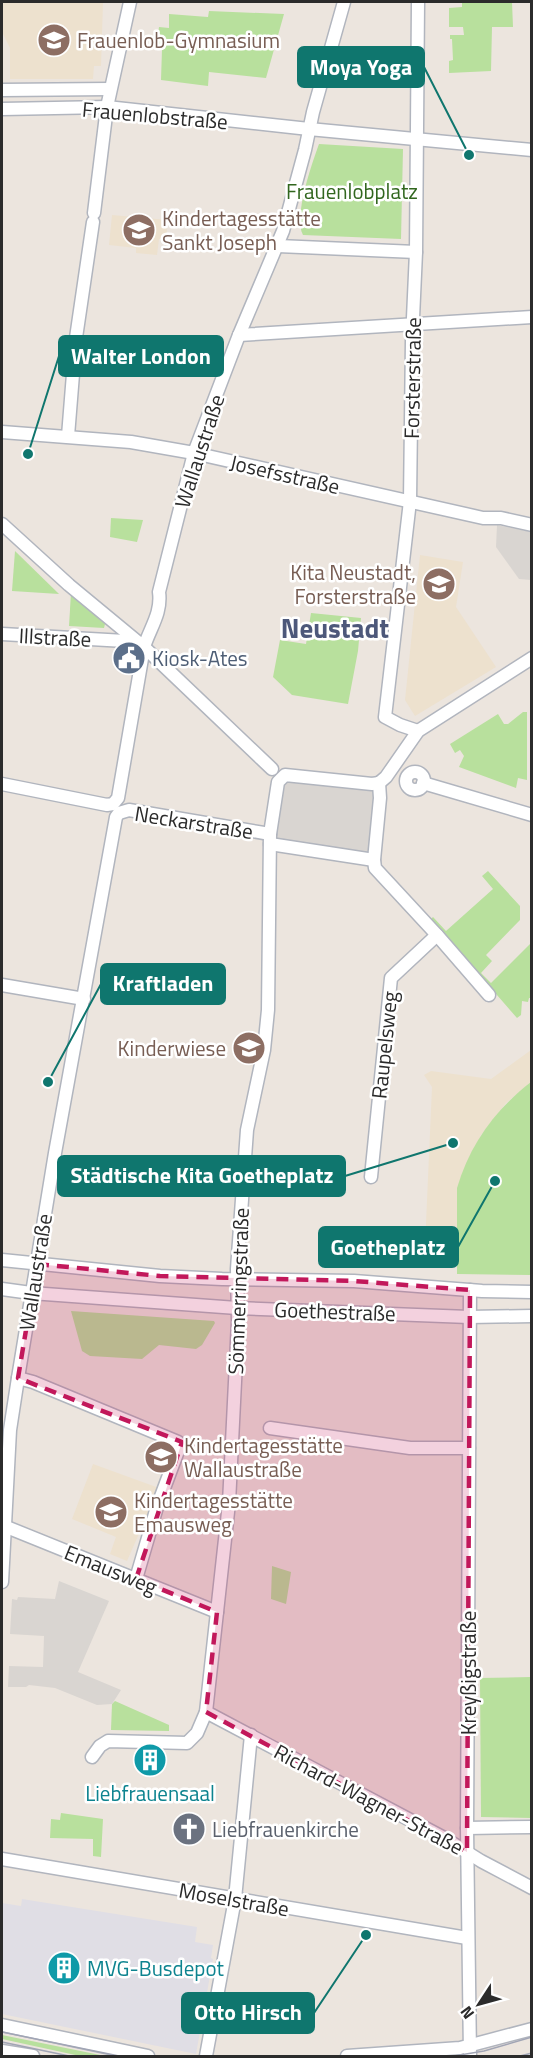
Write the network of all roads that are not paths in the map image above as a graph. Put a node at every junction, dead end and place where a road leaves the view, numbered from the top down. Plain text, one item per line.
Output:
1 (130, 2) edge
2 (344, 2) edge
3 (418, 2) edge
4 (110, 89) junction
5 (2, 90) edge
6 (107, 107) junction
7 (2, 109) edge
8 (309, 129) junction
9 (418, 139) junction
10 (531, 150) edge
11 (278, 246) junction
12 (416, 252) junction
13 (531, 317) edge
14 (412, 325) junction
15 (239, 335) junction
16 (2, 432) edge
17 (68, 436) junction
18 (194, 453) junction
19 (410, 501) junction
20 (2, 524) edge
21 (531, 525) edge
22 (2, 634) edge
23 (144, 647) junction
24 (531, 658) edge
25 (418, 731) junction
26 (272, 769) dead end
27 (379, 783) junction
28 (423, 783) dead end
29 (2, 784) edge
30 (116, 808) junction
31 (531, 815) edge
32 (270, 839) junction
33 (374, 860) junction
34 (438, 935) junction
35 (2, 985) edge
36 (489, 995) dead end
37 (84, 999) junction
38 (371, 1176) dead end
39 (2, 1260) edge
40 (37, 1264) junction
41 (237, 1280) junction
42 (2, 1289) edge
43 (470, 1290) junction
44 (531, 1292) edge
45 (30, 1299) junction
46 (237, 1308) junction
47 (531, 1316) edge
48 (469, 1317) junction
49 (18, 1378) junction
50 (270, 1428) dead end
51 (469, 1448) junction
52 (4, 1526) junction
53 (136, 1579) junction
54 (2, 1582) edge
55 (217, 1612) junction
56 (206, 1712) junction
57 (250, 1735) junction
58 (92, 1757) dead end
59 (531, 1827) edge
60 (467, 1828) junction
61 (467, 1852) junction
62 (2, 1859) edge
63 (531, 1888) edge
64 (234, 1899) junction
65 (467, 1938) junction
66 (2, 2025) edge
67 (531, 2029) edge
68 (2, 2051) edge
69 (469, 2051) edge
70 (33, 2056) edge
71 (148, 2056) edge
72 (206, 2056) edge
73 (346, 2056) edge

1 - 4 street
2 - 8 street, Wallaustraße
3 - 9 street, Forsterstraße
4 - 5 street, Frauenlobstraße
4 - 6 street
6 - 7 street, Frauenlobstraße
6 - 8 street, Frauenlobstraße
6 - 17 street
8 - 9 street
8 - 11 street, Wallaustraße
9 - 10 street
9 - 12 street, Forsterstraße
11 - 12 street
11 - 15 street, Wallaustraße
12 - 14 street, Forsterstraße
13 - 14 street
14 - 15 street
14 - 19 street, Forsterstraße
15 - 18 street, Wallaustraße
16 - 17 street, Josefsstraße
17 - 18 street, Josefsstraße
18 - 19 street, Josefsstraße
18 - 23 street, Wallaustraße
19 - 21 street, Josefsstraße
19 - 25 street, Forsterstraße
20 - 23 street
22 - 23 street, Illstraße
23 - 26 street
23 - 30 street, Wallaustraße
24 - 25 street
25 - 27 street
27 - 32 street, Sömmerringstraße
27 - 33 street
28 - 31 street
29 - 30 street, Neckarstraße
30 - 32 street, Neckarstraße
30 - 37 street, Wallaustraße
32 - 33 street, Neckarstraße
32 - 41 street, Sömmerringstraße
33 - 34 street
34 - 36 street
34 - 38 street, Raupelsweg
35 - 37 street
37 - 40 street, Wallaustraße
39 - 40 street, Goethestraße
40 - 41 street, Goethestraße
40 - 45 street, Wallaustraße
41 - 43 street, Goethestraße
41 - 46 street, Sömmerringstraße
42 - 45 street, Goethestraße
43 - 44 street, Goethestraße
43 - 48 street, Kreyßigstraße
45 - 46 street, Goethestraße
45 - 49 street, Wallaustraße
46 - 48 street, Goethestraße
46 - 55 street, Sömmerringstraße
47 - 48 street, Goethestraße
48 - 51 street, Kreyßigstraße
49 - 52 street, Wallaustraße
49 - 53 street
50 - 51 street
51 - 60 street, Kreyßigstraße
52 - 53 street, Emausweg
52 - 54 street, Wallaustraße
53 - 55 street, Emausweg
55 - 56 street, Sömmerringstraße
56 - 57 street, Richard-Wagner-Straße
56 - 58 street
57 - 61 street, Richard-Wagner-Straße
57 - 64 street
59 - 60 street
60 - 61 street, Kreyßigstraße
61 - 63 street, Richard-Wagner-Straße
61 - 65 street, Kreyßigstraße
62 - 64 street, Moselstraße
64 - 65 street, Moselstraße
64 - 72 street
65 - 69 street, Kreyßigstraße
66 - 71 street
67 - 69 street
68 - 70 street
69 - 73 street

